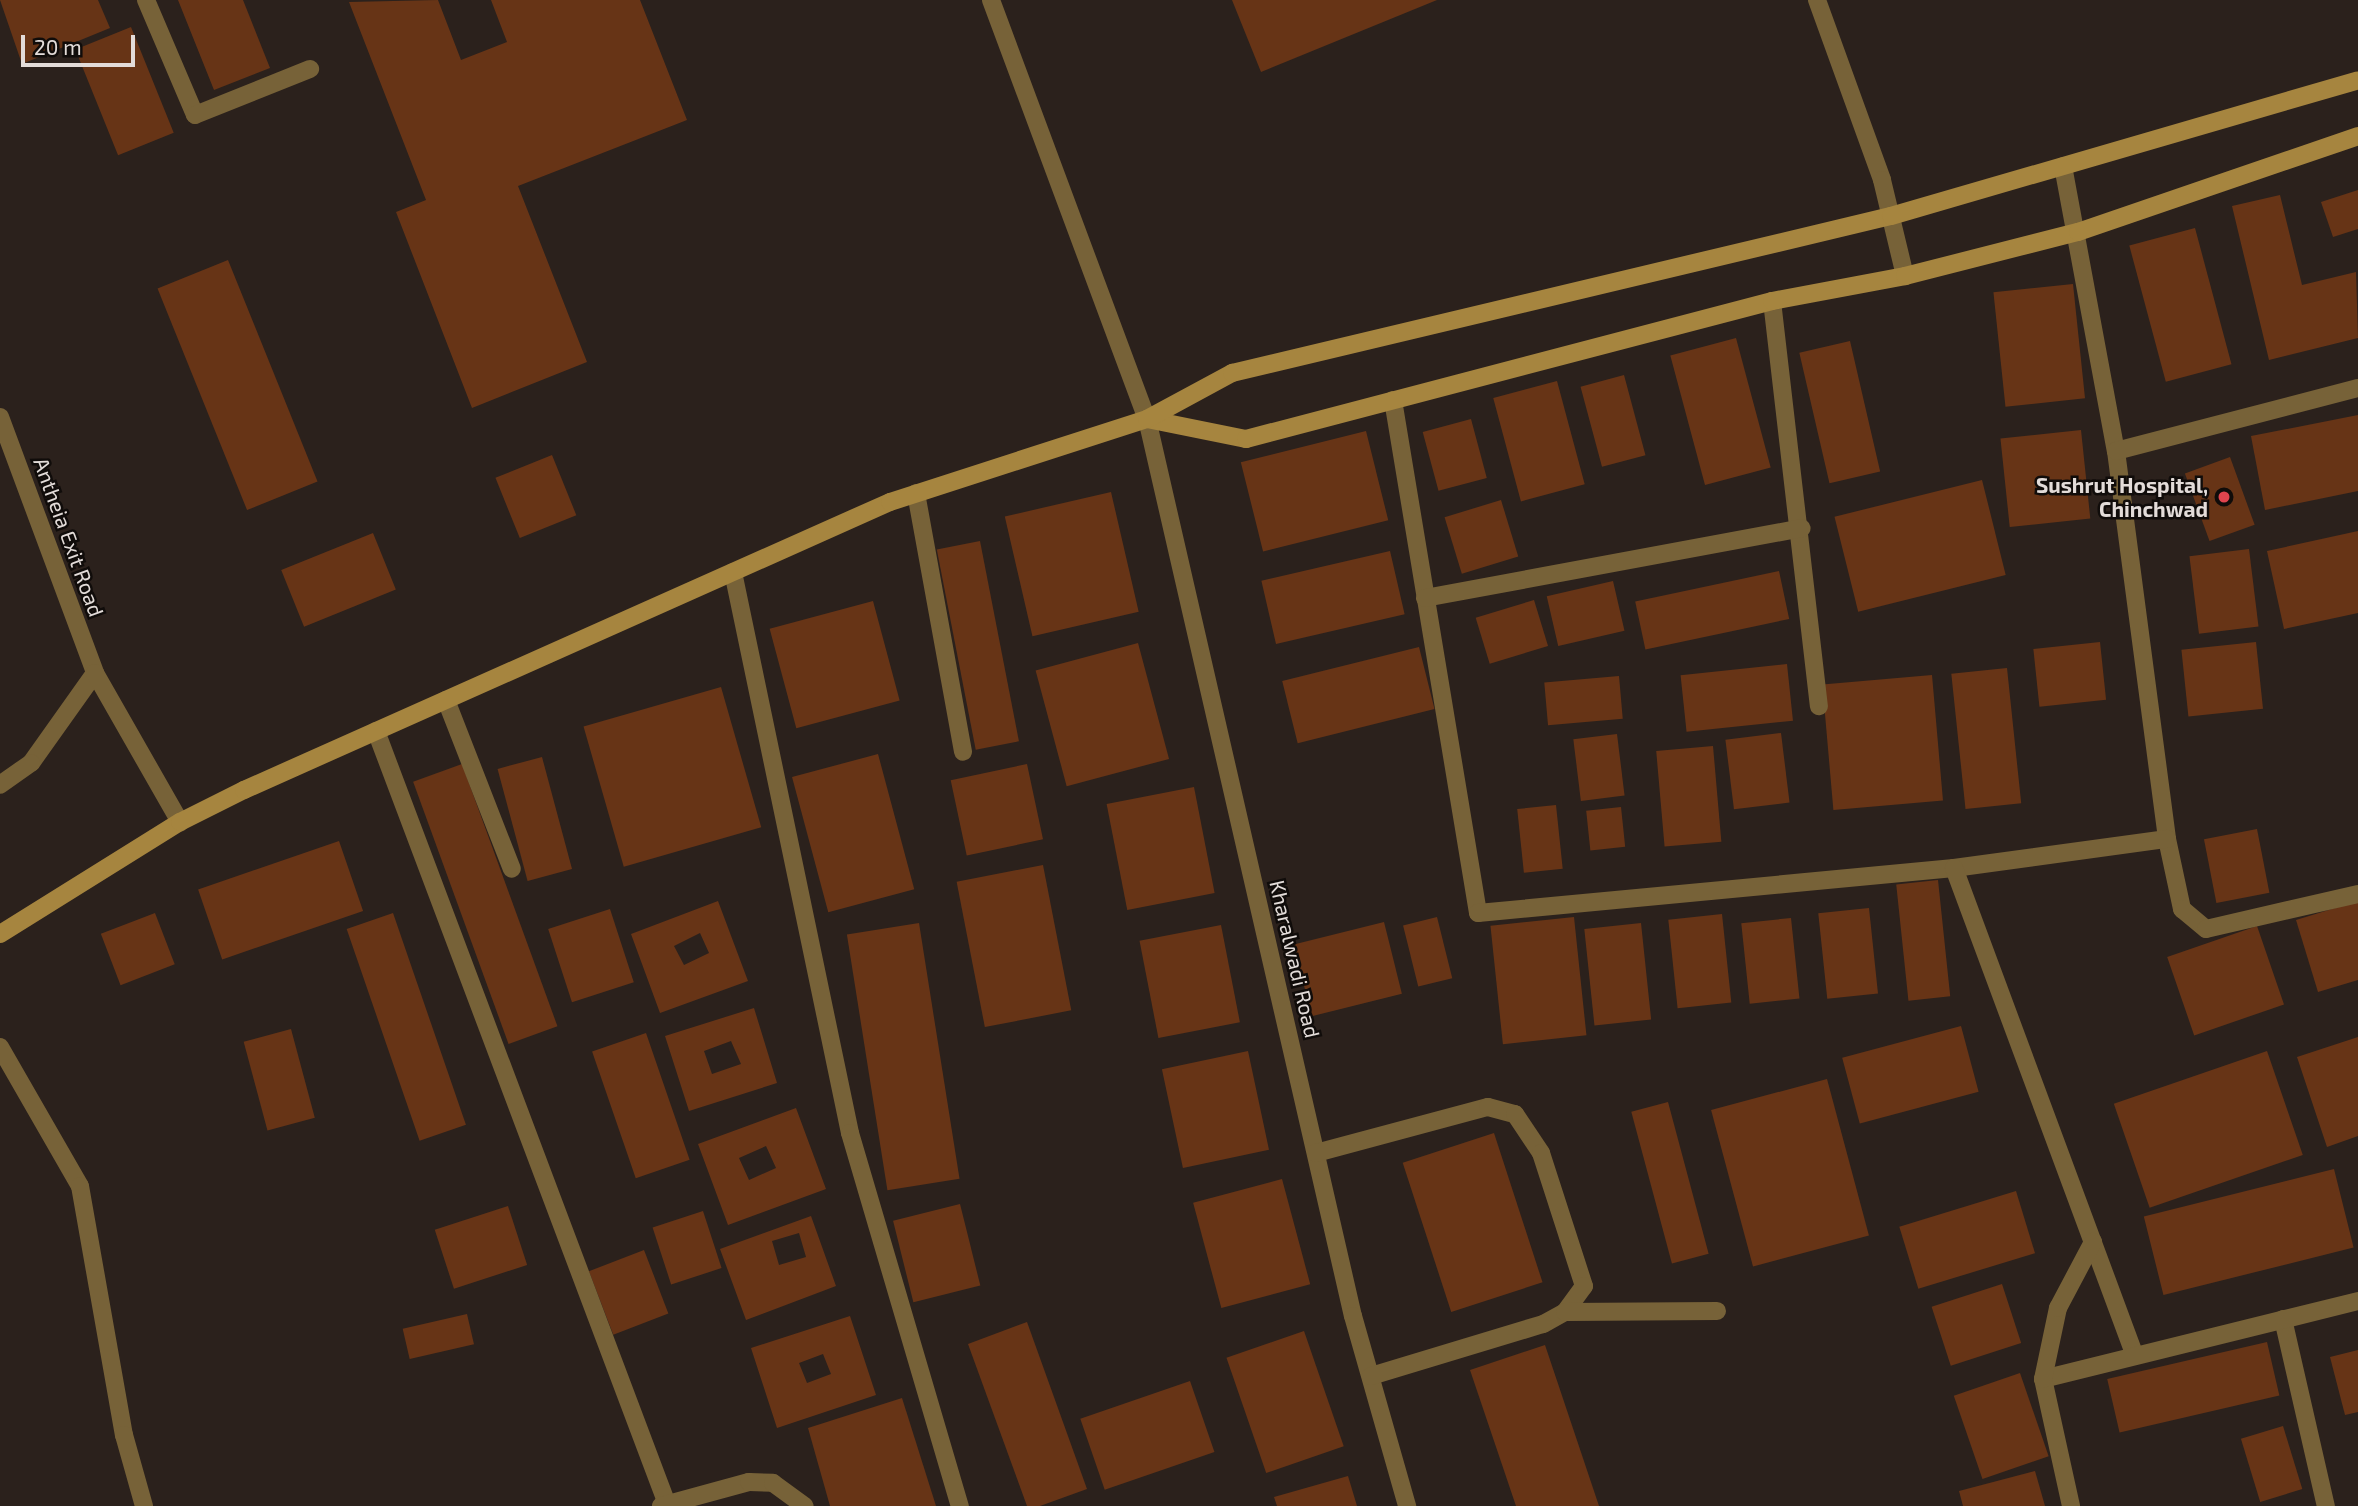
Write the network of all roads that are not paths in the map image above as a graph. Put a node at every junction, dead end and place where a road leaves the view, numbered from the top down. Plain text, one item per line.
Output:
1 (146, 0) edge
2 (991, 0) edge
3 (1818, 0) edge
4 (310, 69) dead end
5 (2358, 80) edge
6 (2358, 135) edge
7 (2063, 166) junction
8 (1891, 216) junction
9 (2078, 232) junction
10 (1905, 276) junction
11 (1772, 301) junction
12 (2358, 388) edge
13 (1393, 400) junction
14 (0, 417) edge
15 (1147, 419) junction
16 (2116, 451) junction
17 (916, 493) junction
18 (1802, 528) junction
19 (733, 572) junction
20 (1425, 598) junction
21 (95, 673) junction
22 (446, 700) junction
23 (1819, 706) dead end
24 (376, 731) junction
25 (963, 752) dead end
26 (0, 785) edge
27 (180, 822) junction
28 (2167, 839) junction
29 (1954, 868) junction
30 (512, 869) dead end
31 (2358, 894) edge
32 (0, 934) edge
33 (0, 1047) edge
34 (1316, 1153) junction
35 (2093, 1242) junction
36 (2358, 1301) edge
37 (1717, 1311) dead end
38 (1565, 1312) junction
39 (2283, 1319) junction
40 (2135, 1356) junction
41 (1371, 1376) junction
42 (2043, 1379) junction
43 (664, 1505) edge
44 (144, 1506) edge
45 (805, 1506) edge
46 (960, 1506) edge
47 (1407, 1506) edge
48 (2071, 1506) edge
49 (2326, 1506) edge

1 - 4 street
2 - 15 street, Kharalwadi Road
3 - 8 street
5 - 7 street
6 - 9 street
7 - 8 street
7 - 9 street
8 - 10 street
8 - 15 street
9 - 10 street
9 - 16 street
10 - 11 street
11 - 13 street
11 - 18 street
12 - 16 street
13 - 15 street
13 - 20 street
14 - 21 street, Antheia Exit Road
15 - 17 street
15 - 34 street, Kharalwadi Road
16 - 28 street
17 - 19 street
17 - 25 street
18 - 20 street
18 - 23 street
19 - 22 street
19 - 46 street
20 - 29 street
21 - 26 street
21 - 27 street, Antheia Exit Road
22 - 24 street
22 - 30 street
24 - 27 street
24 - 43 street
27 - 32 street
28 - 29 street
28 - 31 street
29 - 35 street
33 - 44 street
34 - 38 street
34 - 41 street, Kharalwadi Road
35 - 40 street
35 - 42 street
36 - 39 street
37 - 38 street
38 - 41 street
39 - 40 street
39 - 49 street
40 - 42 street
41 - 47 street, Kharalwadi Road
42 - 48 street
43 - 45 street

